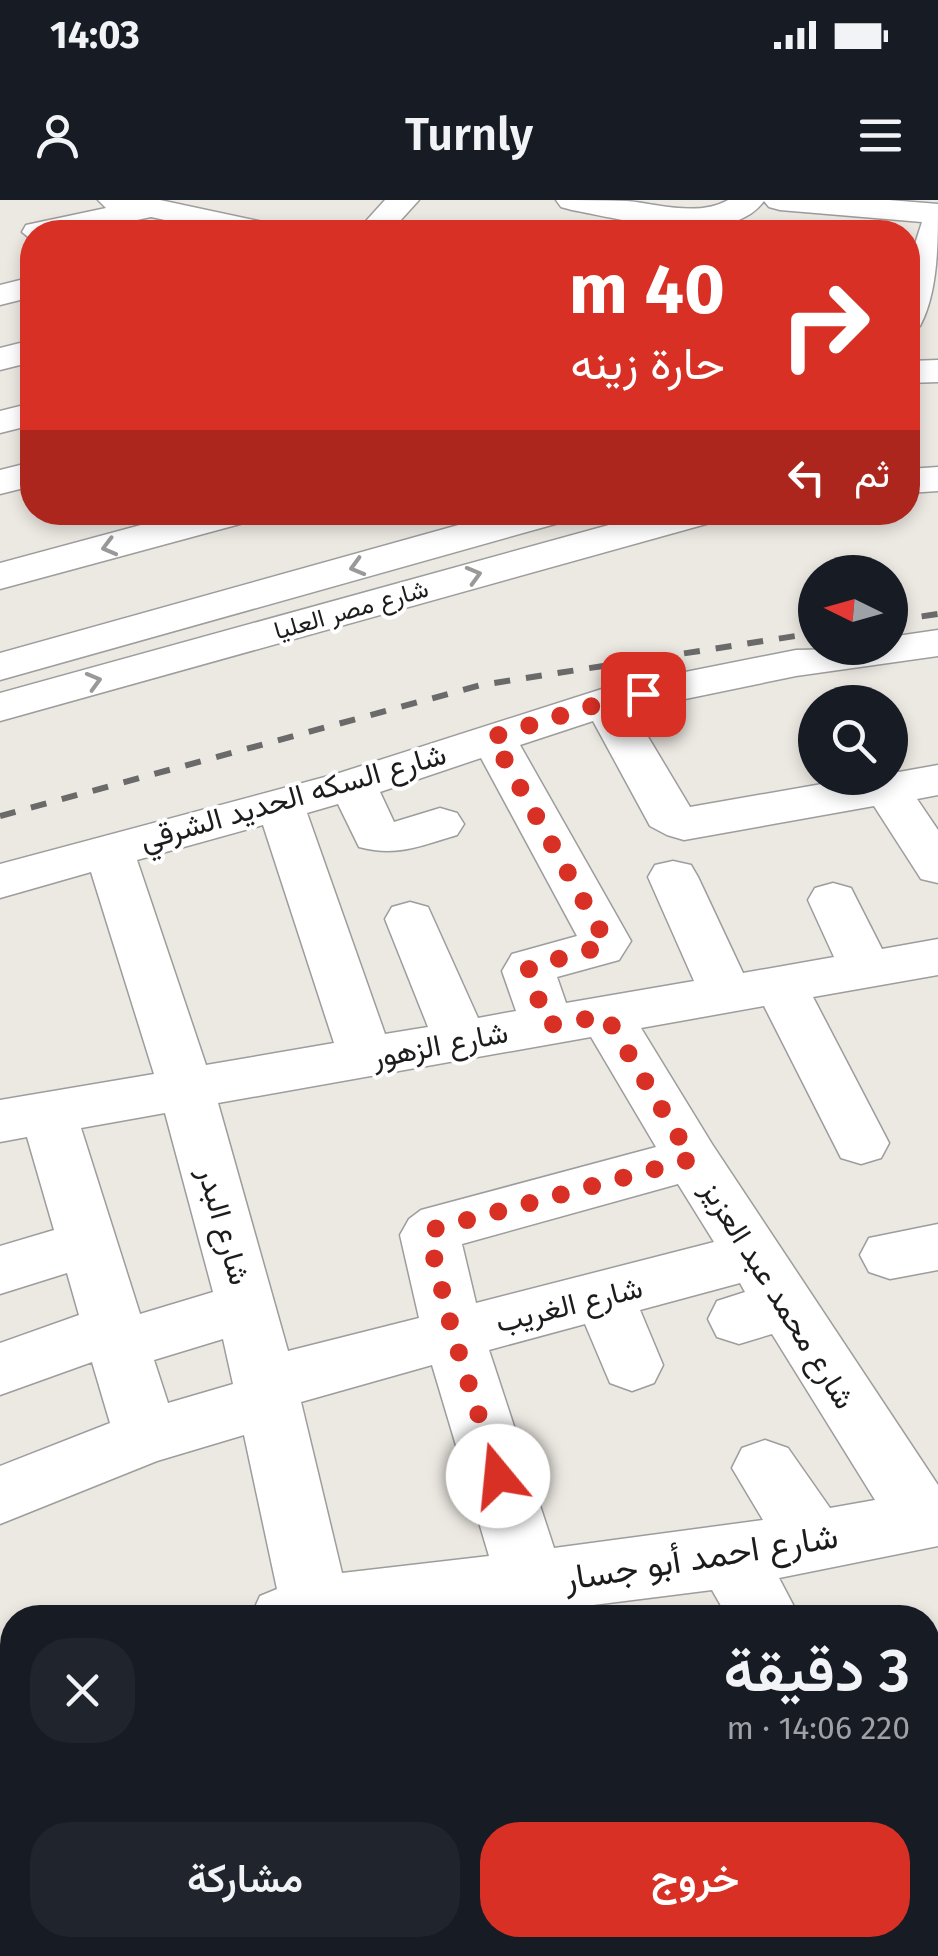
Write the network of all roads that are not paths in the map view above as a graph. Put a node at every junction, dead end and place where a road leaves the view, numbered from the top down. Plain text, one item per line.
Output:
1 (114, 200) edge
2 (403, 200) edge
3 (749, 200) edge
4 (780, 200) edge
5 (592, 202) edge
6 (168, 207) edge
7 (938, 214) edge
8 (102, 220) edge
9 (218, 220) edge
10 (384, 220) edge
11 (573, 220) edge
12 (938, 222) edge
13 (920, 280) edge
14 (189, 525) edge
15 (506, 525) edge
16 (656, 525) edge
17 (0, 576) edge
18 (938, 642) edge
19 (796, 662) junction
20 (0, 667) edge
21 (813, 685) edge
22 (605, 702) junction
23 (0, 707) edge
24 (492, 737) junction
25 (938, 780) edge
26 (908, 782) edge
27 (352, 785) junction
28 (798, 794) edge
29 (891, 795) edge
30 (280, 806) junction
31 (440, 824) dead end
32 (109, 850) junction
33 (938, 867) edge
34 (673, 877) dead end
35 (0, 881) edge
36 (833, 900) dead end
37 (410, 919) dead end
38 (938, 957) edge
39 (866, 971) junction
40 (780, 984) junction
41 (726, 993) junction
42 (606, 1016) junction
43 (548, 1025) junction
44 (460, 1040) junction
45 (366, 1059) junction
46 (186, 1091) junction
47 (15, 1108) edge
48 (861, 1143) dead end
49 (692, 1159) junction
50 (85, 1244) junction
51 (756, 1254) junction
52 (0, 1270) edge
53 (604, 1297) junction
54 (247, 1306) junction
55 (453, 1334) junction
56 (116, 1337) junction
57 (632, 1365) dead end
58 (0, 1369) edge
59 (268, 1391) junction
60 (146, 1436) junction
61 (765, 1468) dead end
62 (0, 1494) edge
63 (931, 1519) edge
64 (814, 1542) junction
65 (730, 1557) junction
66 (531, 1582) junction
67 (617, 1596) edge
68 (304, 1605) edge
69 (369, 1605) edge
70 (758, 1605) edge

1 - 6 street
2 - 10 street
3 - 5 street
4 - 7 street
5 - 11 street
6 - 8 street
6 - 9 street
12 - 13 street
14 -> 17 street
15 -> 20 street, شارع مصر العليا
23 -> 16 street, شارع مصر العليا
18 - 19 street, شارع السكه الحديد الشرقي
19 - 21 street
19 - 22 street, شارع السكه الحديد الشرقي
22 - 24 street, شارع السكه الحديد الشرقي
22 - 28 street
24 - 27 street, شارع السكه الحديد الشرقي
24 - 43 street
25 - 26 street
27 - 30 street, شارع السكه الحديد الشرقي
27 - 31 street
29 - 33 street
30 - 32 street, شارع السكه الحديد الشرقي
30 - 45 street
32 - 35 street, شارع السكه الحديد الشرقي
32 - 46 street, شارع البدر
34 - 41 street
36 - 39 street
37 - 44 street
38 - 39 street, شارع الزهور
39 - 40 street, شارع الزهور
40 - 41 street, شارع الزهور
40 - 48 street
41 - 42 street, شارع الزهور
42 - 43 street, شارع الزهور
42 - 49 street, شارع محمد عبد العزيز
43 - 44 street, شارع الزهور
44 - 45 street, شارع الزهور
45 - 46 street, شارع الزهور
46 - 47 street, شارع الزهور
46 - 54 street, شارع البدر
47 - 50 street
49 - 51 street, شارع محمد عبد العزيز
49 - 55 street
50 - 52 street
50 - 56 street
51 - 53 street, شارع الغريب
51 - 63 street, شارع محمد عبد العزيز
53 - 55 street, شارع الغريب
53 - 57 street
54 - 56 street
54 - 59 street, شارع البدر
55 - 59 street, شارع الغريب
55 - 66 street
56 - 58 street
56 - 60 street
59 - 60 street, شارع الغريب
59 - 68 street, شارع البدر
60 - 62 street, شارع الغريب
61 - 64 street
63 - 64 street, شارع احمد أبو جسار
64 - 65 street, شارع احمد أبو جسار
65 - 67 street, شارع احمد أبو جسار
65 - 70 street
66 - 67 street, شارع احمد أبو جسار
66 - 69 street, شارع احمد أبو جسار

